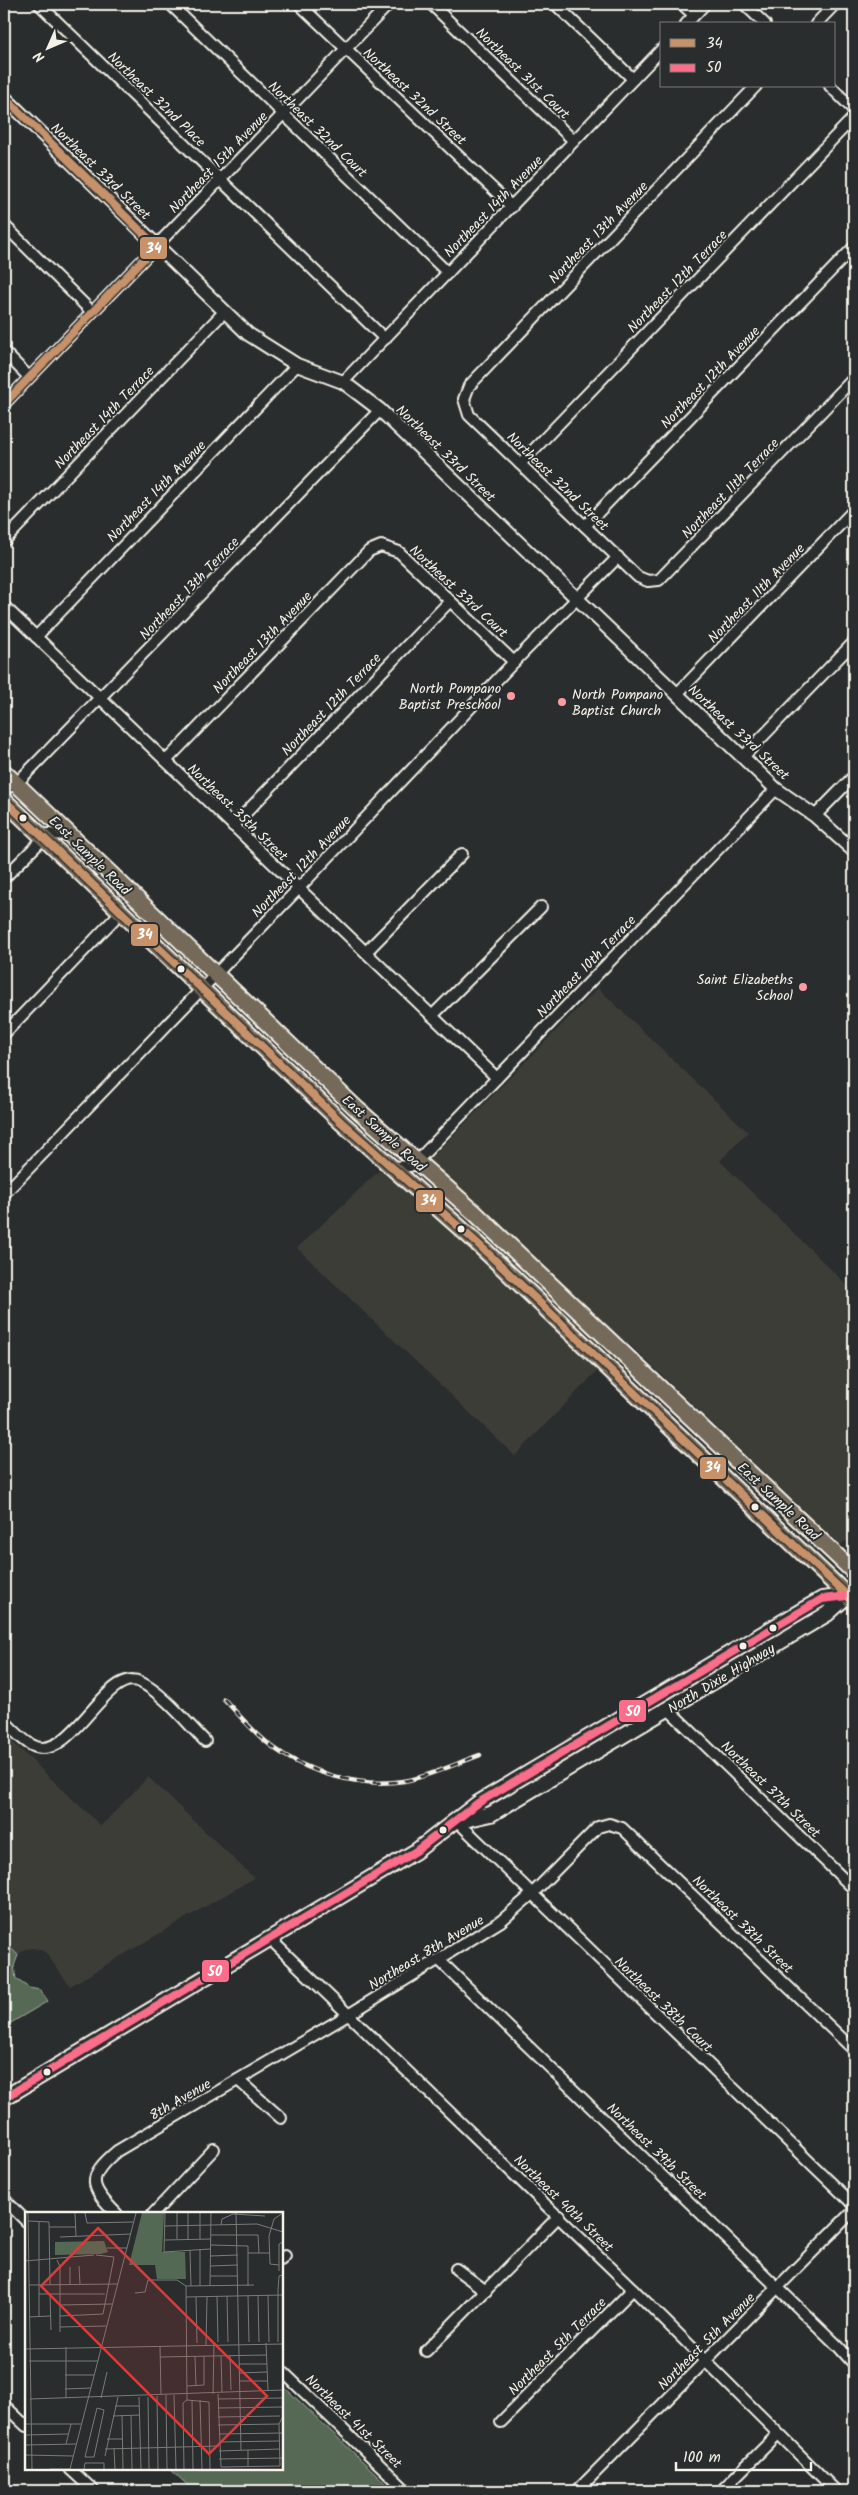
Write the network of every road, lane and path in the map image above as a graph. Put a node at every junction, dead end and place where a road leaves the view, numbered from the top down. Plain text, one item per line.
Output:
1 (39, 4) edge
2 (170, 4) edge
3 (299, 4) edge
4 (389, 4) edge
5 (431, 4) edge
6 (555, 4) edge
7 (682, 4) edge
8 (705, 4) edge
9 (744, 4) edge
10 (835, 4) edge
11 (694, 15) junction
12 (688, 22) edge
13 (763, 22) edge
14 (818, 22) edge
15 (345, 49) junction
16 (660, 51) edge
17 (634, 79) junction
18 (754, 88) edge
19 (832, 88) edge
20 (4, 97) edge
21 (854, 110) edge
22 (283, 114) junction
23 (854, 117) edge
24 (574, 141) junction
25 (220, 180) junction
26 (512, 207) junction
27 (4, 225) edge
28 (156, 246) junction
29 (854, 247) edge
30 (448, 273) junction
31 (92, 312) junction
32 (224, 312) junction
33 (385, 339) junction
34 (4, 352) edge
35 (297, 365) junction
36 (29, 377) junction
37 (854, 378) edge
38 (343, 382) junction
39 (464, 399) joint
40 (4, 404) edge
41 (380, 410) junction
42 (520, 464) junction
43 (854, 510) edge
44 (585, 526) junction
45 (4, 541) edge
46 (381, 546) joint
47 (618, 557) junction
48 (577, 599) junction
49 (450, 601) junction
50 (4, 606) edge
51 (36, 636) junction
52 (854, 642) edge
53 (514, 662) junction
54 (677, 694) junction
55 (101, 700) junction
56 (743, 757) junction
57 (166, 761) junction
58 (4, 772) edge
59 (854, 776) edge
60 (10, 786) edge
61 (776, 789) junction
62 (4, 800) edge
63 (815, 816) junction
64 (232, 826) junction
65 (69, 835) junction
66 (43, 838) junction
67 (854, 851) edge
68 (462, 854) dead end
69 (4, 878) edge
70 (299, 888) junction
71 (541, 906) dead end
72 (121, 912) junction
73 (366, 952) junction
74 (216, 975) junction
75 (202, 989) junction
76 (432, 1016) junction
77 (4, 1034) edge
78 (497, 1078) junction
79 (416, 1162) junction
80 (390, 1166) junction
81 (438, 1181) junction
82 (410, 1184) junction
83 (4, 1194) edge
84 (633, 1392) junction
85 (666, 1395) junction
86 (854, 1572) edge
87 (852, 1596) edge
88 (669, 1710) junction
89 (4, 1721) edge
90 (205, 1741) dead end
91 (457, 1821) junction
92 (609, 1824) joint
93 (854, 1888) edge
94 (531, 1895) junction
95 (268, 1938) junction
96 (440, 1960) junction
97 (348, 2015) junction
98 (854, 2050) edge
99 (238, 2080) junction
100 (4, 2098) edge
101 (281, 2118) dead end
102 (214, 2149) dead end
103 (4, 2199) edge
104 (854, 2204) edge
105 (854, 2210) edge
106 (115, 2212) edge
107 (155, 2212) edge
108 (559, 2216) junction
109 (25, 2220) edge
110 (456, 2268) dead end
111 (778, 2287) junction
112 (633, 2289) junction
113 (486, 2292) junction
114 (426, 2351) dead end
115 (706, 2360) junction
116 (853, 2361) edge
117 (282, 2371) edge
118 (4, 2405) edge
119 (500, 2422) dead end
120 (25, 2425) edge
121 (778, 2434) junction
122 (71, 2470) edge
123 (94, 2491) edge
124 (407, 2491) edge
125 (576, 2491) edge
126 (722, 2491) edge
127 (836, 2491) edge

1 - 25 street, Northeast 32nd Place
2 - 22 street, Northeast 32nd Court
3 - 15 street, Northeast 32nd Street
4 - 15 street, Northeast 15th Avenue
5 - 24 street, Northeast 31st Court
6 - 17 street
7 - 11 street
8 - 11 street
9 - 13 street
10 - 14 street
11 - 12 street
15 - 22 street, Northeast 15th Avenue
15 - 26 street, Northeast 32nd Street
16 - 17 street, Northeast 14th Avenue
17 - 24 street, Northeast 14th Avenue
18 - 39 street, Northeast 13th Avenue
19 - 21 street
20 - 28 street, Northeast 33rd Street
22 - 25 street, Northeast 15th Avenue
22 - 30 street, Northeast 32nd Court
23 - 42 street, Northeast 12th Terrace
24 - 26 street, Northeast 14th Avenue
25 - 28 street, Northeast 15th Avenue
25 - 33 street, Northeast 32nd Place
26 - 30 street, Northeast 14th Avenue
27 - 31 street
28 - 31 street, Northeast 15th Avenue
28 - 32 street, Northeast 33rd Street
29 - 44 street, Northeast 12th Avenue
30 - 33 street, Northeast 14th Avenue
31 - 36 street, Northeast 15th Avenue
32 - 35 street, Northeast 33rd Street
32 - 45 street, Northeast 14th Terrace
33 - 38 street, Northeast 14th Avenue
34 - 36 street
35 - 38 street, Northeast 33rd Street
35 - 51 street, Northeast 14th Avenue
36 - 40 street, Northeast 15th Avenue
37 - 47 street, Northeast 11th Terrace
38 - 41 street, Northeast 33rd Street
39 - 42 street, Northeast 32nd Street
41 - 48 street, Northeast 33rd Street
41 - 55 street, Northeast 13th Terrace
42 - 44 street, Northeast 32nd Street
43 - 54 street, Northeast 11th Avenue
44 - 47 street, Northeast 32nd Street
46 - 49 street, Northeast 33rd Court
46 - 57 street, Northeast 13th Avenue
47 - 48 street, Northeast 12th Avenue
48 - 53 street, Northeast 12th Avenue
48 - 54 street, Northeast 33rd Street
49 - 53 street, Northeast 33rd Court
49 - 64 street, Northeast 12th Terrace
50 - 51 street, Northeast 35th Street
51 - 55 street, Northeast 35th Street
52 - 56 street
53 - 70 street, Northeast 12th Avenue
54 - 56 street, Northeast 33rd Street
55 - 57 street, Northeast 35th Street
55 - 60 street, Northeast 13th Terrace
56 - 61 street, Northeast 33rd Street
57 - 64 street, Northeast 35th Street
58 - 60 main road, East Sample Road
59 - 63 street
60 - 65 main road, East Sample Road
61 - 63 street, Northeast 33rd Street
61 - 78 street, Northeast 10th Terrace
62 - 66 main road, East Sample Road
63 - 67 street, Northeast 33rd Street
64 - 70 street, Northeast 35th Street
65 - 66 street
65 - 74 main road, East Sample Road
66 - 69 street
66 - 72 main road, East Sample Road
68 - 73 street
70 - 73 street, Northeast 35th Street
70 - 74 street, Northeast 12th Avenue
71 - 76 street
72 - 75 main road, East Sample Road
72 - 77 street
73 - 76 street, Northeast 35th Street
74 - 75 street, Northeast 12th Avenue
74 - 79 main road, East Sample Road
75 - 80 main road, East Sample Road
75 - 83 street, Northeast 12th Avenue
76 - 78 street, Northeast 35th Street
78 - 79 street, Northeast 10th Terrace
79 - 80 street
79 - 81 main road, East Sample Road
80 - 82 main road, East Sample Road
81 - 82 main road
81 - 85 main road, East Sample Road
82 - 84 main road, East Sample Road
84 - 85 main road
84 - 87 main road, East Sample Road
85 - 86 main road, East Sample Road
87 - 88 main road, North Dixie Highway
87 - 91 main road, North Dixie Highway
88 - 91 main road, North Dixie Highway
88 - 93 street, Northeast 37th Street
89 - 90 street
91 - 94 street, Northeast 38th Court
91 - 95 main road, North Dixie Highway
92 - 94 street, Northeast 8th Avenue
92 - 98 street, Northeast 38th Street
94 - 96 street, Northeast 8th Avenue
94 - 104 street, Northeast 38th Court
95 - 97 street, Northeast 40th Street
95 - 100 main road, North Dixie Highway
96 - 97 street, Northeast 8th Avenue
96 - 111 street, Northeast 39th Street
97 - 99 street, Northeast 8th Avenue
97 - 108 street, Northeast 40th Street
99 - 101 street
99 - 106 street, 8th Avenue
102 - 107 street
103 - 109 street
105 - 111 street, Northeast 5th Avenue
108 - 112 street, Northeast 40th Street
108 - 113 street
110 - 113 street
111 - 115 street, Northeast 5th Avenue
111 - 116 street, Northeast 39th Street
112 - 115 street, Northeast 40th Street
112 - 119 street, Northeast 5th Terrace
113 - 114 street
115 - 121 street, Northeast 40th Street
115 - 125 street, Northeast 5th Avenue
117 - 124 street, Northeast 41st Street
118 - 120 street
121 - 126 street
121 - 127 street, Northeast 40th Street
122 - 123 street

